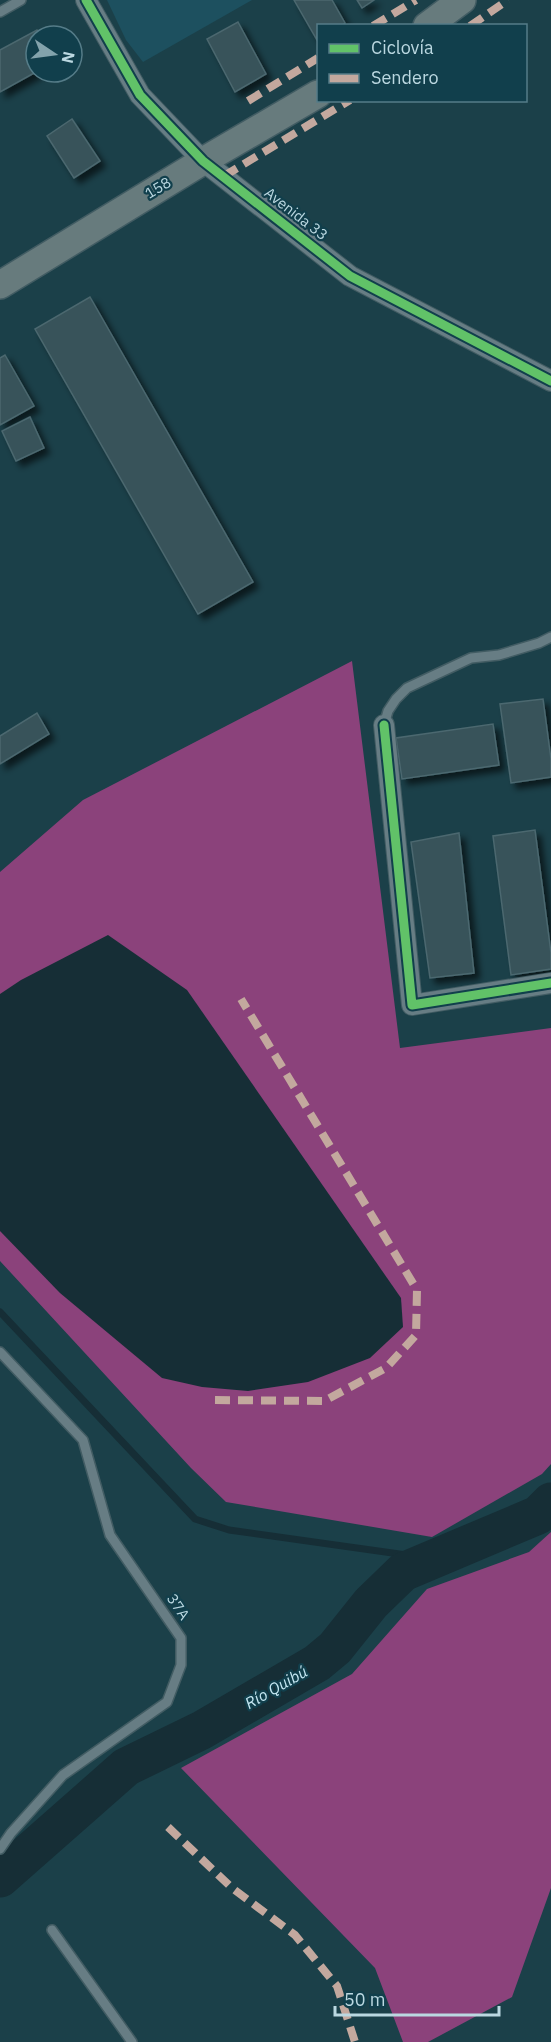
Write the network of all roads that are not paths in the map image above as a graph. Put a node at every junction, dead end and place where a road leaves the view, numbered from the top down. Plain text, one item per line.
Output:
1 (21, 0) edge
2 (86, 0) edge
3 (462, 0) edge
4 (0, 12) edge
5 (430, 24) edge
6 (317, 95) edge
7 (203, 161) junction
8 (0, 285) edge
9 (551, 381) edge
10 (551, 637) edge
11 (384, 725) joint
12 (551, 983) edge
13 (0, 1352) edge
14 (0, 1849) edge
15 (52, 1930) dead end
16 (132, 2042) edge

1 - 4 lane
2 - 7 street, Avenida 33
3 - 5 street
6 - 7 street, 158
7 - 8 street, 158
7 - 9 street, Avenida 33
10 - 11 lane
11 - 12 street
13 - 14 lane, 37A
15 - 16 lane

